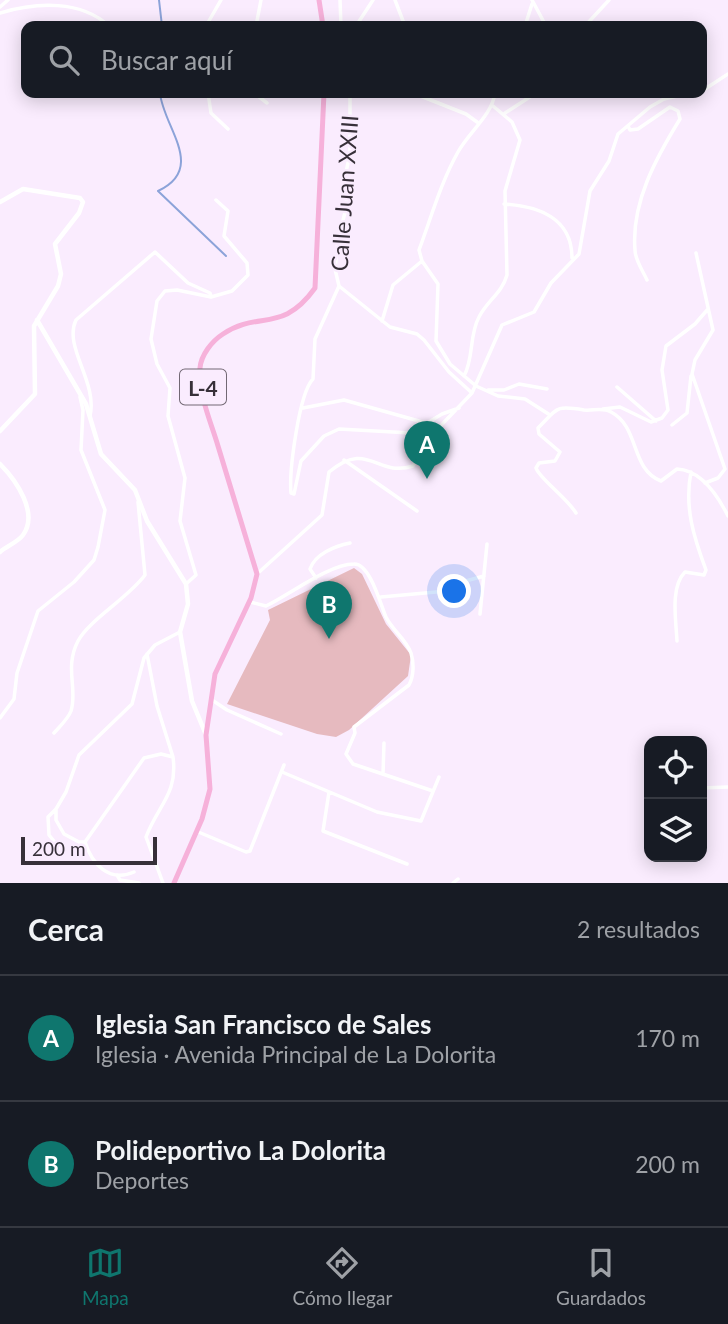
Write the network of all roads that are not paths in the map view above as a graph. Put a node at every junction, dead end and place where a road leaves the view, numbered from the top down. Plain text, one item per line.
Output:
1 (8, 0) edge
2 (221, 0) edge
3 (261, 0) edge
4 (319, 0) edge
5 (340, 0) edge
6 (373, 0) edge
7 (395, 0) edge
8 (609, 0) edge
9 (532, 1) edge
10 (0, 7) edge
11 (0, 13) edge
12 (102, 21) edge
13 (209, 21) edge
14 (258, 21) edge
15 (322, 21) edge
16 (341, 21) edge
17 (359, 21) edge
18 (403, 21) edge
19 (526, 21) edge
20 (543, 21) edge
21 (590, 21) edge
22 (728, 74) edge
23 (707, 87) edge
24 (209, 98) edge
25 (260, 98) edge
26 (324, 98) edge
27 (351, 98) edge
28 (426, 98) edge
29 (494, 98) edge
30 (528, 98) edge
31 (668, 98) edge
32 (267, 103) dead end
33 (493, 106) junction
34 (505, 113) junction
35 (477, 122) junction
36 (628, 126) junction
37 (228, 129) dead end
38 (216, 200) dead end
39 (0, 202) edge
40 (503, 204) junction
41 (696, 253) dead end
42 (572, 259) junction
43 (422, 261) junction
44 (647, 280) dead end
45 (339, 286) junction
46 (211, 298) junction
47 (709, 308) junction
48 (37, 320) junction
49 (382, 321) junction
50 (692, 374) junction
51 (464, 376) junction
52 (476, 386) junction
53 (617, 387) dead end
54 (547, 389) dead end
55 (485, 390) junction
56 (79, 391) junction
57 (472, 393) junction
58 (459, 408) junction
59 (303, 409) junction
60 (601, 410) junction
61 (550, 415) junction
62 (89, 418) junction
63 (656, 421) junction
64 (426, 423) junction
65 (672, 425) dead end
66 (0, 432) edge
67 (344, 460) junction
68 (0, 464) edge
69 (691, 472) junction
70 (705, 483) junction
71 (138, 500) junction
72 (417, 511) dead end
73 (576, 513) dead end
74 (728, 516) edge
75 (350, 542) dead end
76 (486, 544) dead end
77 (0, 552) edge
78 (257, 574) junction
79 (484, 576) junction
80 (316, 578) junction
81 (186, 584) junction
82 (381, 597) junction
83 (250, 602) junction
84 (480, 614) dead end
85 (180, 632) junction
86 (677, 641) dead end
87 (147, 654) junction
88 (210, 699) junction
89 (0, 718) edge
90 (54, 733) dead end
91 (281, 734) dead end
92 (206, 735) junction
93 (384, 743) dead end
94 (173, 757) junction
95 (284, 765) dead end
96 (282, 772) junction
97 (383, 774) junction
98 (439, 776) dead end
99 (728, 787) edge
100 (707, 788) edge
101 (433, 791) junction
102 (329, 792) junction
103 (56, 808) junction
104 (196, 831) junction
105 (85, 842) junction
106 (63, 852) dead end
107 (407, 864) dead end
108 (134, 872) dead end
109 (117, 875) junction
110 (458, 879) dead end
111 (139, 883) edge
112 (163, 883) edge
113 (174, 883) edge
114 (453, 883) edge

1 - 10 street
2 - 13 street
3 - 14 street
4 - 15 main road
5 - 16 street
6 - 17 street
7 - 18 street
8 - 21 street
9 - 19 street
9 - 20 street
11 - 12 street
22 - 23 street
24 - 37 street
25 - 32 street
26 - 78 main road, L-4
27 - 45 street, Calle Juan XXIII
28 - 35 street
29 - 33 street
30 - 34 street
31 - 36 street
33 - 34 street
33 - 35 street
34 - 40 street
35 - 43 street
36 - 42 street
36 - 44 street
38 - 46 street
39 - 48 street
40 - 42 street
40 - 51 street
41 - 47 street
42 - 52 street
43 - 49 street
43 - 51 street
45 - 49 street, Calle Juan XXIII
45 - 59 street
46 - 62 street
46 - 81 street
47 - 50 street
47 - 63 street
48 - 56 street
48 - 66 street
49 - 57 street, Calle Juan XXIII
50 - 65 street
50 - 70 street
51 - 52 street
52 - 55 street
52 - 57 street
53 - 63 street
54 - 55 street
55 - 61 street
56 - 62 street
56 - 89 street
57 - 58 street
58 - 64 street
58 - 67 street
59 - 64 street
59 - 64 street
60 - 61 street
60 - 63 street
60 - 69 street
61 - 73 street
62 - 71 street
67 - 72 street
67 - 78 street
68 - 77 street
69 - 70 street
69 - 86 street
70 - 74 street
71 - 81 street
71 - 90 street
75 - 80 street
76 - 79 street
78 - 83 main road
79 - 82 street
79 - 84 street
80 - 82 street
80 - 83 street
81 - 85 street
82 - 97 street
83 - 88 main road
85 - 87 street
85 - 92 street
87 - 94 street
87 - 103 street
88 - 91 street
88 - 92 main road
92 - 104 main road
93 - 97 street
94 - 105 street
94 - 112 street
95 - 96 street
96 - 102 street
96 - 104 street
97 - 101 street
98 - 101 street
99 - 100 street
101 - 102 street
102 - 107 street
103 - 105 street
103 - 106 street
104 - 113 main road
105 - 109 street
108 - 109 street
109 - 111 street
110 - 114 street

